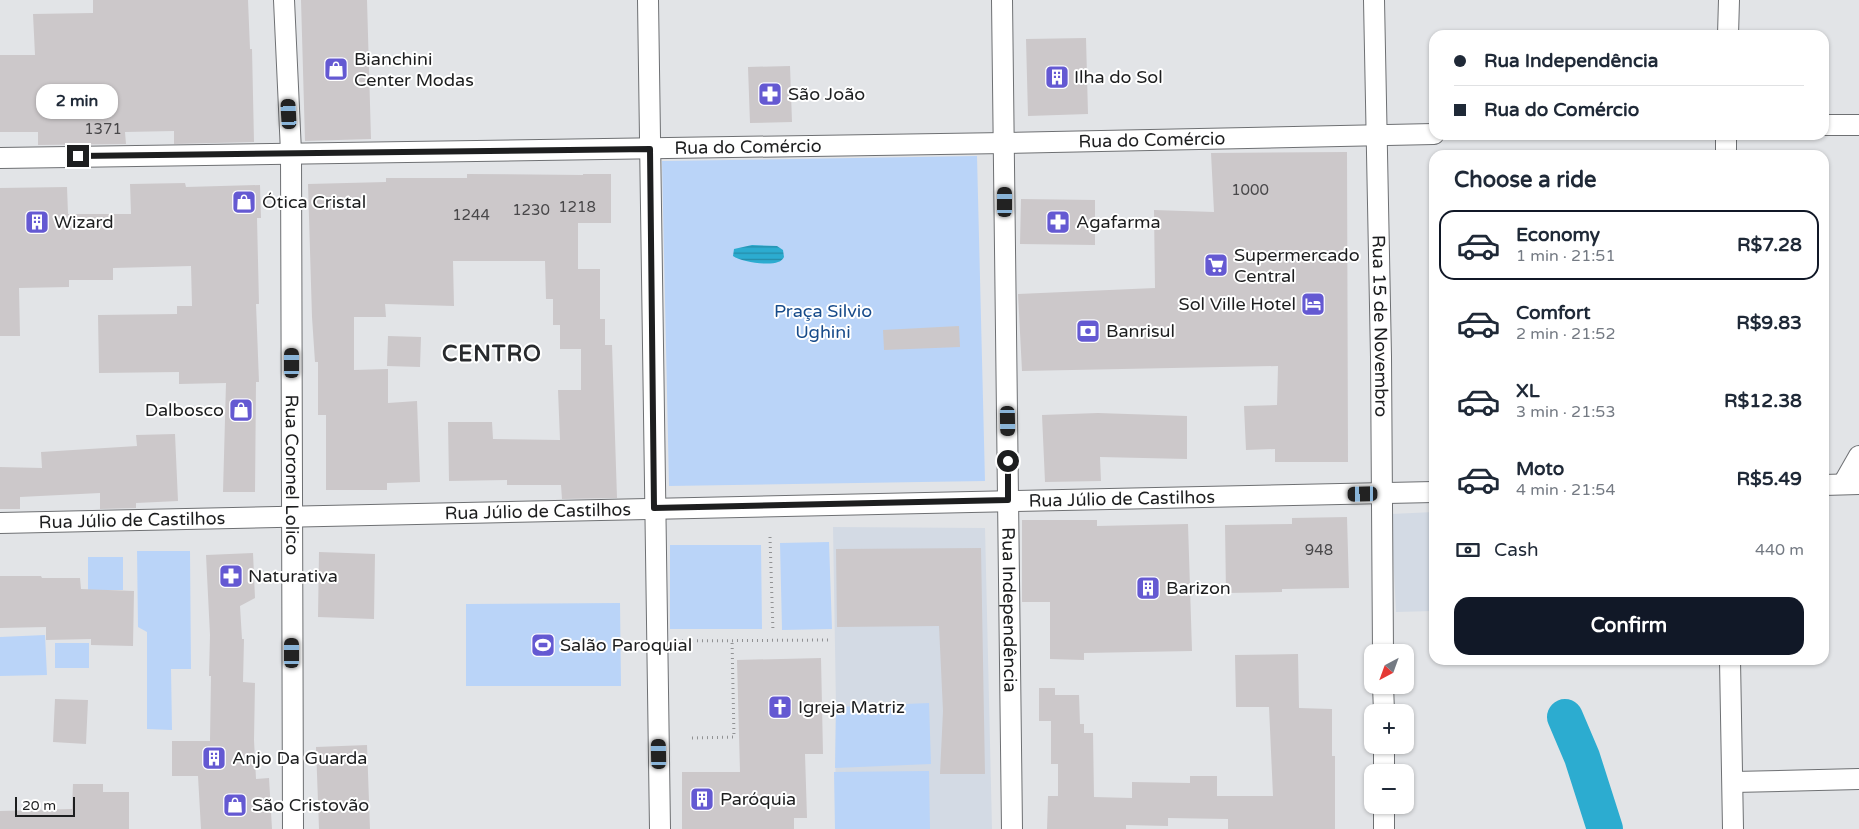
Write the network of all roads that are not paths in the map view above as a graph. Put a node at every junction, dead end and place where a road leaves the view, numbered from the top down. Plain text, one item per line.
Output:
1 (284, 0) edge
2 (648, 0) edge
3 (1002, 0) edge
4 (1374, 0) edge
5 (1729, 0) edge
6 (1728, 30) edge
7 (1829, 125) edge
8 (1859, 125) edge
9 (1429, 134) edge
10 (1377, 135) junction
11 (1004, 143) junction
12 (650, 149) junction
13 (291, 152) junction
14 (0, 158) edge
15 (1859, 456) edge
16 (1842, 484) edge
17 (1429, 492) edge
18 (1382, 494) junction
19 (1008, 500) junction
20 (654, 508) junction
21 (292, 517) junction
22 (0, 523) edge
23 (1383, 644) edge
24 (1730, 665) edge
25 (1859, 779) edge
26 (1733, 782) junction
27 (1384, 814) edge
28 (293, 829) edge
29 (660, 829) edge
30 (1012, 829) edge
31 (1384, 829) edge
32 (1733, 829) edge

1 - 13 street, Rua Coronel Lolico
2 - 12 street
3 - 11 street, Rua Independência
4 - 10 street, Rua 15 de Novembro
5 - 6 street
7 - 8 street
9 - 10 street, Rua do Comércio
10 - 11 street, Rua do Comércio
10 - 18 street, Rua 15 de Novembro
11 - 12 street, Rua do Comércio
11 - 19 street, Rua Independência
12 - 13 street, Rua do Comércio
12 - 20 street
13 - 14 street, Rua do Comércio
13 - 21 street, Rua Coronel Lolico
15 - 16 street
17 - 18 street, Rua Júlio de Castilhos
18 - 19 street, Rua Júlio de Castilhos
18 - 23 street, Rua 15 de Novembro
19 - 20 street, Rua Júlio de Castilhos
19 - 30 street, Rua Independência
20 - 21 street, Rua Júlio de Castilhos
20 - 29 street
21 - 22 street, Rua Júlio de Castilhos
21 - 28 street, Rua Coronel Lolico
24 - 26 street
25 - 26 street
26 - 32 street
27 - 31 street

